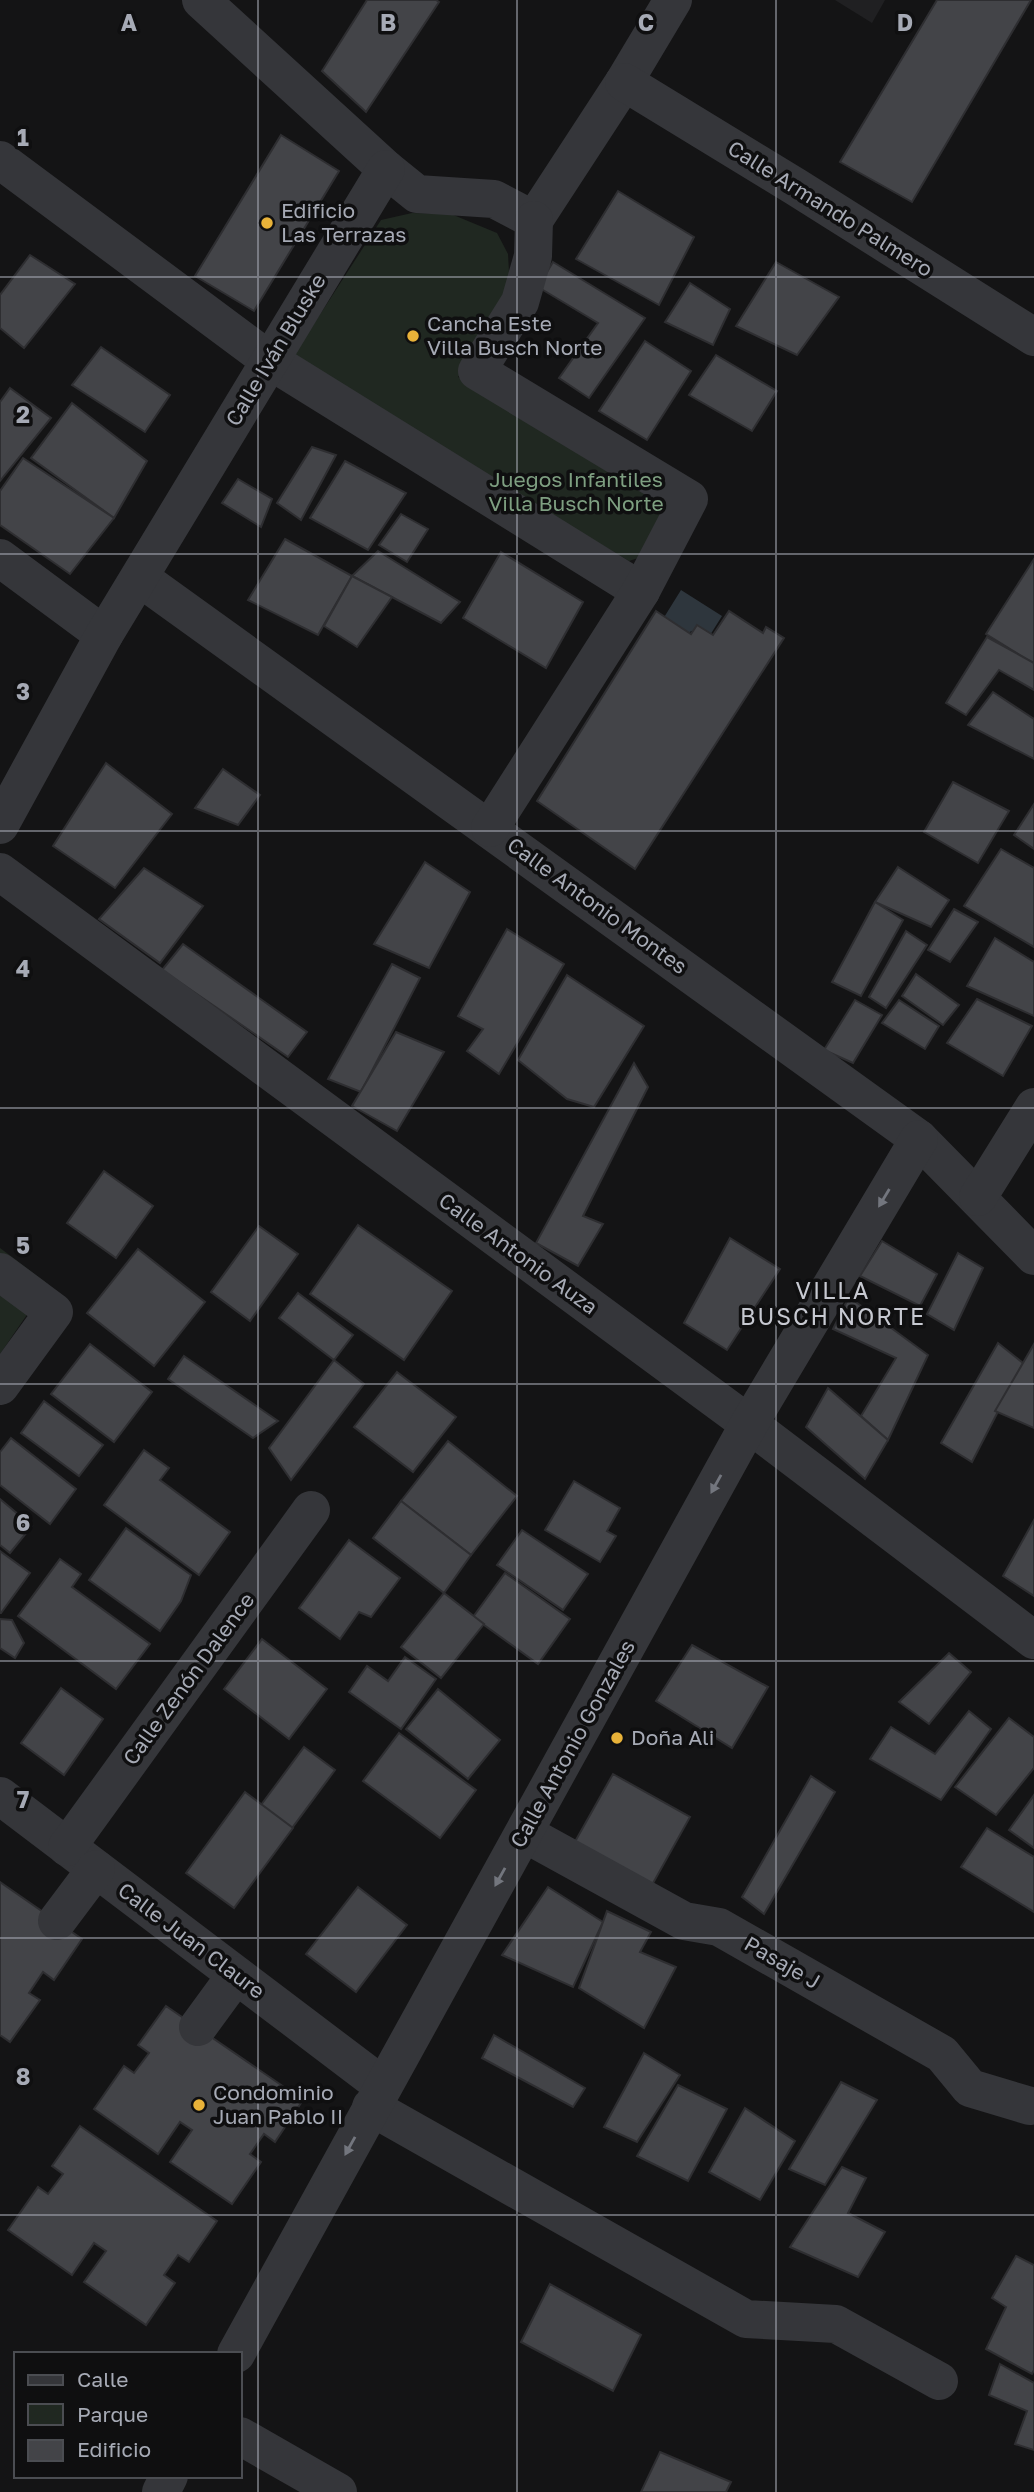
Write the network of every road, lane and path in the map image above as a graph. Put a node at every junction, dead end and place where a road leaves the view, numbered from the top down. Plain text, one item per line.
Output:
1 (201, 0) edge
2 (673, 0) edge
3 (624, 82) junction
4 (0, 160) edge
5 (386, 169) junction
6 (534, 220) junction
7 (1034, 337) edge
8 (269, 360) junction
9 (0, 558) edge
10 (140, 578) junction
11 (641, 591) junction
12 (104, 635) junction
13 (0, 825) edge
14 (490, 828) junction
15 (0, 872) edge
16 (1034, 1107) edge
17 (919, 1139) junction
18 (978, 1197) junction
19 (1034, 1256) edge
20 (0, 1272) edge
21 (0, 1387) edge
22 (749, 1424) junction
23 (311, 1510) dead end
24 (1034, 1640) edge
25 (0, 1797) edge
26 (524, 1833) junction
27 (82, 1858) junction
28 (57, 1921) dead end
29 (236, 1975) junction
30 (198, 2027) dead end
31 (377, 2097) junction
32 (1030, 2106) dead end
33 (237, 2352) edge
34 (939, 2381) dead end
35 (242, 2437) edge
36 (338, 2492) edge

1 - 5 street
2 - 3 street
3 - 6 street
3 - 7 street, Calle Armando Palmero
4 - 8 street
5 - 6 street
5 - 8 street, Calle Iván Bluske
6 - 11 street
8 - 10 street, Calle Iván Bluske
8 - 11 street
9 - 12 street
10 - 12 street, Calle Iván Bluske
10 - 14 street, Calle Antonio Montes
11 - 14 street
12 - 13 street, Calle Iván Bluske
14 - 17 street, Calle Antonio Montes
15 - 22 street, Calle Antonio Auza
16 - 18 street
17 - 18 street, Calle Antonio Montes
17 -> 22 street, Calle Antonio Gonzales
18 - 19 street, Calle Antonio Montes
20 - 21 street
22 - 24 street, Calle Antonio Auza
22 -> 26 street, Calle Antonio Gonzales
23 - 27 street, Calle Zenón Dalence
25 - 27 street, Calle Juan Claure
26 -> 31 street, Calle Antonio Gonzales
26 - 32 street, Pasaje J
27 - 28 street, Calle Zenón Dalence
27 - 29 street, Calle Juan Claure
29 - 30 street
29 - 31 street, Calle Juan Claure
31 -> 33 street, Calle Antonio Gonzales
31 - 34 street, Calle Juan Claure
35 - 36 street

